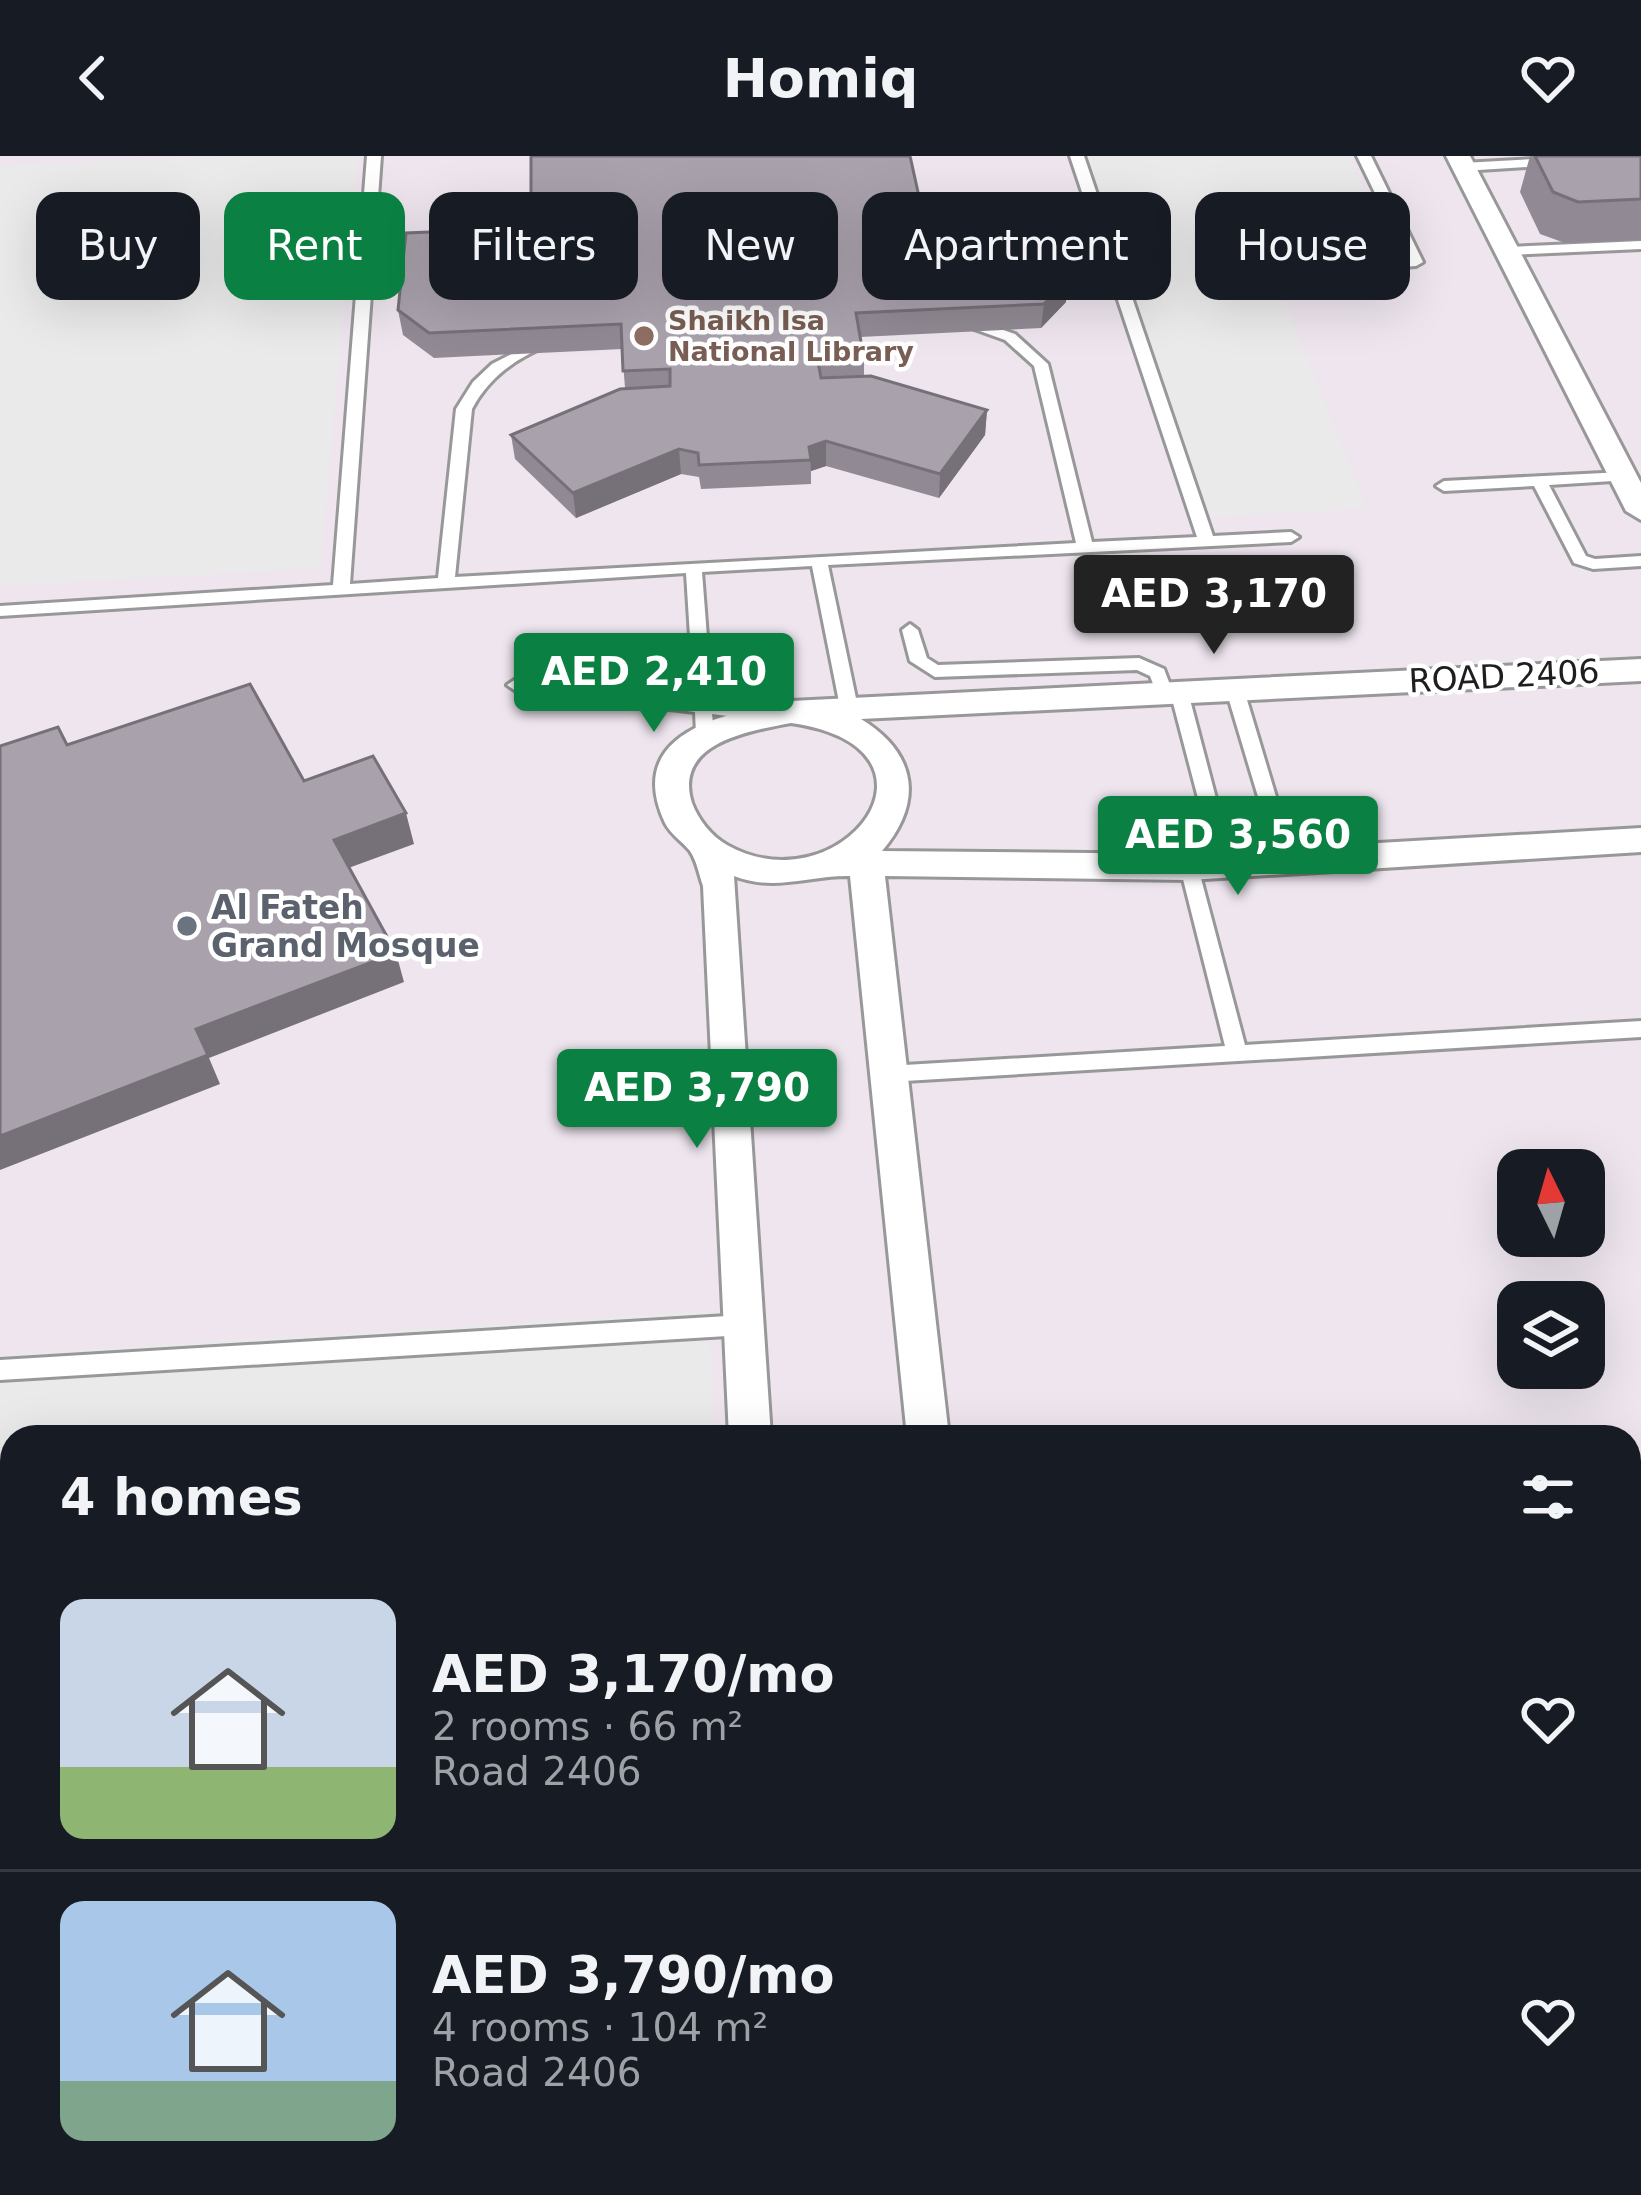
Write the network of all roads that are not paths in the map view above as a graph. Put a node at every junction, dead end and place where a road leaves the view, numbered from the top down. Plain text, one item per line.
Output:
1 (374, 156) edge
2 (1078, 156) edge
3 (1364, 156) edge
4 (1461, 161) edge
5 (1574, 161) edge
6 (1382, 192) edge
7 (1641, 245) edge
8 (1507, 251) junction
9 (1006, 313) edge
10 (952, 319) edge
11 (988, 328) junction
12 (565, 335) edge
13 (494, 344) edge
14 (513, 356) junction
15 (1627, 470) edge
16 (1539, 481) junction
17 (1444, 486) dead end
18 (1641, 511) edge
19 (1292, 537) dead end
20 (1207, 542) junction
21 (1085, 548) junction
22 (818, 561) junction
23 (1641, 561) edge
24 (694, 567) junction
25 (446, 583) junction
26 (341, 590) junction
27 (0, 611) edge
28 (910, 630) dead end
29 (1641, 670) edge
30 (1049, 683) junction
31 (516, 685) dead end
32 (1235, 690) junction
33 (1172, 693) junction
34 (851, 719) junction
35 (704, 721) junction
36 (1641, 840) edge
37 (709, 852) junction
38 (853, 857) junction
39 (1286, 860) junction
40 (1224, 863) junction
41 (1189, 867) junction
42 (1641, 1029) edge
43 (1237, 1053) junction
44 (888, 1074) junction
45 (744, 1325) junction
46 (0, 1370) edge
47 (749, 1425) edge
48 (927, 1425) edge

1 - 26 lane
2 - 20 lane
3 - 6 lane
4 - 5 lane
4 - 8 street
7 - 8 lane
8 - 15 street
9 - 11 lane
10 - 11 lane
11 - 21 lane
12 - 14 lane
13 - 14 lane
14 - 25 lane
15 - 16 lane
15 - 18 street
16 - 17 lane
16 - 23 lane
19 - 20 lane
20 - 21 lane
21 - 22 lane
22 - 24 lane
22 - 34 lane
24 - 25 lane
24 - 35 lane
25 - 26 lane
26 - 27 lane
28 - 30 lane
29 - 32 street, ROAD 2406
30 - 33 street, ROAD 2406
30 - 34 street, ROAD 2406
31 - 35 lane
32 - 33 street, ROAD 2406
32 - 39 lane
33 - 40 lane
34 - 35 street
34 - 38 street
35 - 37 street
36 - 39 street
37 - 38 street
37 - 45 street
38 - 41 street
38 - 44 street
39 - 40 street
40 - 41 street
41 - 43 lane
42 - 43 lane
43 - 44 lane
44 - 48 street
45 - 46 lane
45 - 47 street

